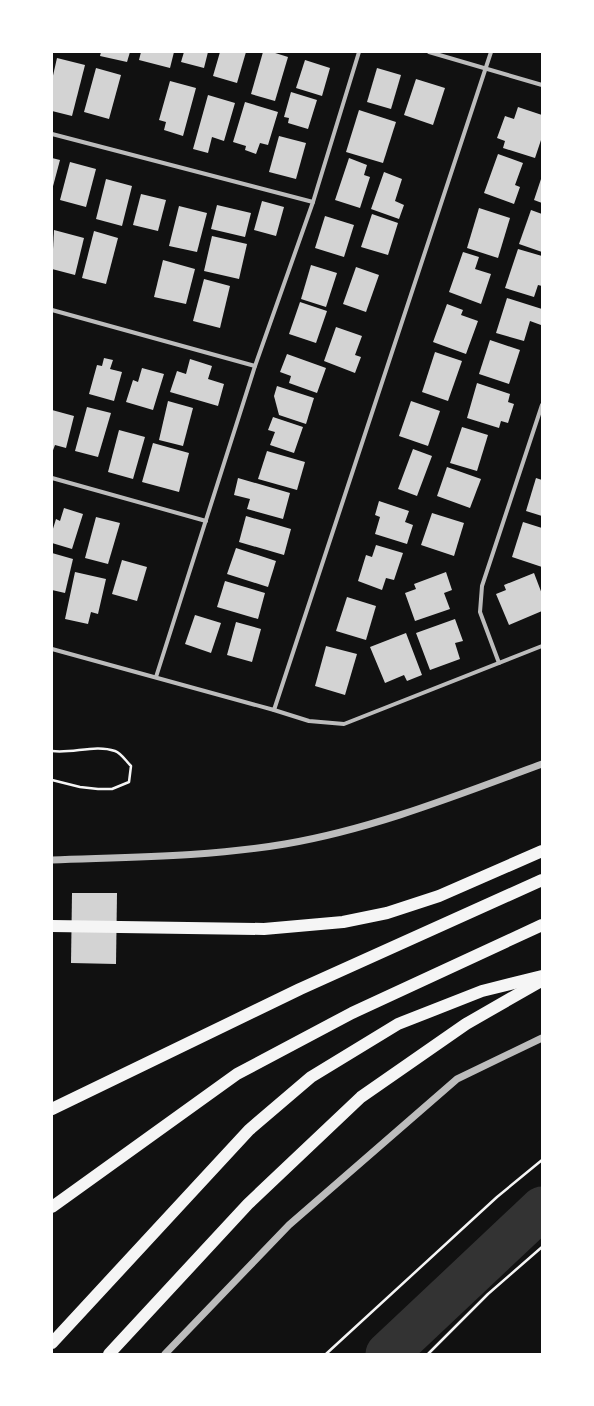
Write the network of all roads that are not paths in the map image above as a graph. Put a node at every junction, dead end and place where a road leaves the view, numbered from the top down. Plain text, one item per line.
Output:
1 (359, 52) edge
2 (429, 52) edge
3 (491, 52) edge
4 (485, 68) junction
5 (542, 85) edge
6 (52, 134) edge
7 (313, 202) junction
8 (52, 310) edge
9 (255, 366) junction
10 (542, 405) edge
11 (52, 478) edge
12 (206, 520) junction
13 (542, 646) edge
14 (52, 649) edge
15 (499, 663) junction
16 (156, 678) junction
17 (274, 710) junction
18 (542, 764) edge
19 (542, 851) edge
20 (52, 860) edge
21 (542, 880) edge
22 (542, 925) edge
23 (52, 926) edge
24 (542, 976) edge
25 (542, 980) edge
26 (542, 1038) edge
27 (52, 1109) edge
28 (52, 1207) edge
29 (52, 1342) edge
30 (109, 1354) edge
31 (166, 1354) edge

1 - 7 street
2 - 4 street
3 - 4 street
4 - 5 street
4 - 17 street
6 - 7 street
7 - 9 street
8 - 9 street
9 - 12 street
10 - 15 street
11 - 12 street
12 - 16 street
13 - 15 street
14 - 16 street
15 - 17 street
16 - 17 street
18 - 20 street
19 - 23 highway
21 - 27 highway
22 - 28 highway
24 - 29 highway
25 - 30 highway
26 - 31 street

